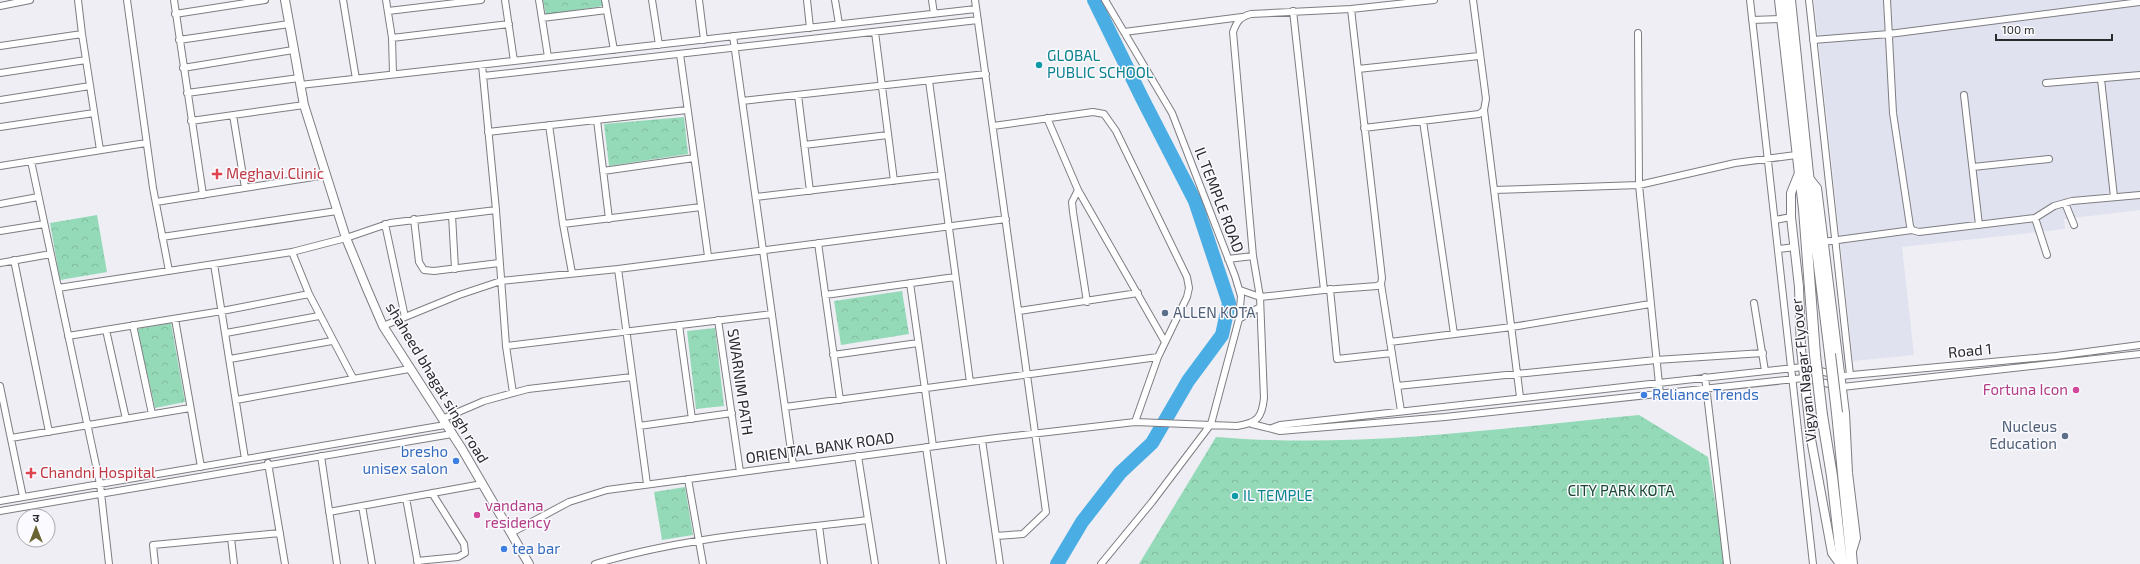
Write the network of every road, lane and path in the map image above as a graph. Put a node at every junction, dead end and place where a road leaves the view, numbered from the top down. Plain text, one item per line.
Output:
1 (30, 0) edge
2 (78, 0) edge
3 (127, 0) edge
4 (174, 0) edge
5 (265, 0) edge
6 (285, 0) edge
7 (343, 0) edge
8 (386, 0) edge
9 (481, 0) edge
10 (505, 0) edge
11 (539, 0) edge
12 (605, 0) edge
13 (652, 0) edge
14 (699, 0) edge
15 (806, 0) edge
16 (835, 0) edge
17 (932, 0) edge
18 (975, 0) edge
19 (1105, 0) edge
20 (1434, 0) edge
21 (1473, 0) edge
22 (1750, 0) edge
23 (1790, 0) edge
24 (1809, 0) edge
25 (1888, 0) edge
26 (1779, 1) edge
27 (2140, 2) edge
28 (0, 6) edge
29 (976, 9) junction
30 (1352, 9) junction
31 (607, 10) junction
32 (388, 11) junction
33 (1293, 11) junction
34 (175, 14) junction
35 (934, 14) junction
36 (1242, 17) junction
37 (542, 18) junction
38 (1782, 19) junction
39 (978, 20) junction
40 (1752, 20) junction
41 (289, 24) junction
42 (508, 24) junction
43 (839, 24) junction
44 (810, 28) junction
45 (875, 32) junction
46 (1124, 32) junction
47 (1638, 33) dead end
48 (82, 34) junction
49 (1889, 34) junction
50 (733, 36) junction
51 (392, 38) junction
52 (179, 40) junction
53 (704, 40) junction
54 (1813, 40) junction
55 (659, 45) junction
56 (0, 46) edge
57 (735, 48) junction
58 (293, 50) junction
59 (614, 50) junction
60 (680, 54) junction
61 (1479, 56) junction
62 (548, 57) junction
63 (86, 60) junction
64 (514, 61) junction
65 (482, 65) junction
66 (183, 68) junction
67 (1358, 69) junction
68 (0, 73) edge
69 (392, 74) junction
70 (986, 74) junction
71 (2140, 75) edge
72 (483, 76) junction
73 (356, 79) junction
74 (2101, 79) junction
75 (929, 81) junction
76 (299, 82) junction
77 (2046, 83) dead end
78 (90, 86) junction
79 (882, 86) junction
80 (187, 93) junction
81 (798, 95) junction
82 (1964, 95) dead end
83 (0, 100) edge
84 (742, 101) junction
85 (304, 105) junction
86 (688, 110) junction
87 (1484, 110) junction
88 (94, 113) junction
89 (233, 115) junction
90 (1047, 118) junction
91 (597, 120) junction
92 (191, 121) junction
93 (1423, 121) junction
94 (549, 125) junction
95 (993, 126) junction
96 (0, 127) edge
97 (1364, 128) junction
98 (488, 132) junction
99 (888, 135) junction
100 (146, 143) junction
101 (804, 145) junction
102 (100, 150) junction
103 (1796, 155) junction
104 (694, 158) junction
105 (1768, 159) junction
106 (2049, 159) dead end
107 (31, 161) junction
108 (0, 166) edge
109 (1973, 167) junction
110 (603, 171) junction
111 (1799, 173) junction
112 (326, 175) junction
113 (942, 175) junction
114 (1809, 178) junction
115 (894, 181) junction
116 (1639, 185) junction
117 (245, 188) junction
118 (1078, 190) junction
119 (1494, 190) junction
120 (810, 191) junction
121 (203, 195) junction
122 (2140, 195) edge
123 (38, 197) junction
124 (756, 197) junction
125 (2114, 197) junction
126 (156, 202) junction
127 (2065, 203) junction
128 (0, 204) edge
129 (701, 207) junction
130 (1808, 209) junction
131 (496, 210) junction
132 (337, 211) junction
133 (452, 215) junction
134 (1791, 217) junction
135 (2035, 218) junction
136 (609, 219) junction
137 (1006, 219) junction
138 (414, 220) junction
139 (1775, 220) junction
140 (44, 224) junction
141 (385, 224) junction
142 (563, 224) junction
143 (1979, 224) junction
144 (2074, 225) dead end
145 (948, 226) junction
146 (1912, 230) junction
147 (0, 231) edge
148 (162, 237) junction
149 (346, 238) junction
150 (1835, 241) junction
151 (1823, 242) junction
152 (818, 243) junction
153 (1795, 247) junction
154 (763, 249) junction
155 (1779, 249) junction
156 (292, 252) junction
157 (51, 254) junction
158 (2047, 255) dead end
159 (708, 256) junction
160 (1253, 256) junction
161 (1228, 259) junction
162 (14, 260) junction
163 (0, 263) edge
164 (499, 263) junction
165 (214, 264) junction
166 (456, 269) junction
167 (618, 269) junction
168 (168, 272) junction
169 (572, 273) junction
170 (955, 277) junction
171 (501, 281) junction
172 (910, 283) junction
173 (1381, 284) junction
174 (58, 288) junction
175 (1327, 289) junction
176 (1240, 290) junction
177 (1138, 293) junction
178 (309, 294) junction
179 (825, 294) junction
180 (1260, 297) junction
181 (1087, 302) junction
182 (1754, 303) dead end
183 (1650, 304) junction
184 (1260, 307) junction
185 (1019, 310) junction
186 (222, 311) junction
187 (772, 314) junction
188 (319, 316) junction
189 (405, 317) junction
190 (175, 319) junction
191 (1239, 319) junction
192 (718, 320) junction
193 (133, 325) junction
194 (679, 325) junction
195 (383, 326) junction
196 (1512, 327) junction
197 (106, 330) junction
198 (626, 332) junction
199 (226, 333) junction
200 (1454, 334) junction
201 (68, 336) junction
202 (332, 341) junction
203 (1165, 342) junction
204 (1390, 342) junction
205 (918, 343) junction
206 (2140, 345) edge
207 (506, 346) junction
208 (1392, 353) junction
209 (1763, 353) junction
210 (833, 354) junction
211 (2140, 354) edge
212 (1158, 358) junction
213 (230, 359) junction
214 (1656, 360) junction
215 (1803, 367) junction
216 (1792, 368) junction
217 (409, 369) junction
218 (1765, 371) junction
219 (1517, 374) junction
220 (1028, 375) junction
221 (1850, 375) junction
222 (1841, 376) junction
223 (632, 377) junction
224 (1705, 377) junction
225 (353, 378) junction
226 (1804, 378) junction
227 (1793, 379) junction
228 (970, 382) junction
229 (1658, 382) junction
230 (0, 386) edge
231 (1397, 386) junction
232 (1842, 387) junction
233 (925, 388) junction
234 (1706, 389) junction
235 (513, 393) junction
236 (1660, 394) junction
237 (1520, 397) junction
238 (236, 400) junction
239 (840, 400) junction
240 (785, 407) junction
241 (190, 408) junction
242 (1401, 410) junction
243 (732, 413) junction
244 (152, 414) junction
245 (126, 419) junction
246 (692, 419) junction
247 (444, 422) junction
248 (1135, 422) junction
249 (1211, 424) junction
250 (1252, 424) junction
251 (88, 425) junction
252 (639, 426) junction
253 (1272, 428) junction
254 (49, 432) junction
255 (1036, 433) junction
256 (452, 434) junction
257 (11, 438) junction
258 (982, 440) junction
259 (933, 446) junction
260 (926, 447) junction
261 (267, 455) junction
262 (321, 456) junction
263 (858, 456) junction
264 (245, 459) junction
265 (269, 465) junction
266 (793, 465) junction
267 (201, 467) junction
268 (740, 472) junction
269 (688, 479) junction
270 (100, 484) junction
271 (482, 484) junction
272 (647, 484) junction
273 (432, 493) junction
274 (100, 494) junction
275 (23, 498) junction
276 (406, 498) junction
277 (0, 501) edge
278 (362, 506) junction
279 (0, 511) edge
280 (329, 512) junction
281 (868, 520) junction
282 (819, 526) junction
283 (280, 533) junction
284 (511, 533) junction
285 (996, 536) junction
286 (231, 538) junction
287 (699, 541) junction
288 (1851, 559) edge
289 (417, 562) edge
290 (110, 564) edge
291 (155, 564) edge
292 (234, 564) edge
293 (285, 564) edge
294 (336, 564) edge
295 (372, 564) edge
296 (530, 564) edge
297 (595, 564) edge
298 (704, 564) edge
299 (824, 564) edge
300 (875, 564) edge
301 (943, 564) edge
302 (1000, 564) edge
303 (1101, 564) edge
304 (1727, 564) edge
305 (1813, 564) edge
306 (1841, 564) edge

1 - 28 street
2 - 48 street
3 - 100 street
4 - 34 street
5 - 34 street
6 - 41 street, shaheed bhagat singh road
7 - 73 street
8 - 32 street
9 - 32 street
10 - 42 street
11 - 37 street
12 - 31 street
13 - 55 street
14 - 53 street
15 - 44 street
16 - 43 street
17 - 35 street
18 - 29 street
19 - 46 street, IL TEMPLE ROAD
20 - 30 street
21 - 61 street
22 - 40 street
23 - 114 main road, Vigyan Nagar Flyover
24 - 54 street
25 - 49 street
26 - 38 main road, Vigyan Nagar Flyover
27 - 49 street
29 - 35 street
29 - 39 street
30 - 33 street
30 - 67 street
31 - 37 street
31 - 59 street
32 - 51 street
33 - 36 street
33 - 175 street
34 - 52 street
35 - 43 street
36 - 46 street
36 - 160 street
37 - 62 street
38 - 40 street
38 - 103 main road, Vigyan Nagar Flyover
39 - 45 street
39 - 70 street
40 - 105 street
41 - 52 street
41 - 58 street, shaheed bhagat singh road
42 - 51 street
42 - 64 street
43 - 44 street
44 - 50 street
45 - 57 street
45 - 79 street
46 - 161 street, IL TEMPLE ROAD
47 - 116 street
48 - 56 street
48 - 63 street
49 - 54 street
49 - 146 street
50 - 53 street
50 - 57 street
51 - 69 street
52 - 66 street
53 - 55 street
54 - 150 street
55 - 59 street
57 - 60 street
57 - 84 street
58 - 66 street
58 - 76 street, shaheed bhagat singh road
59 - 62 street
60 - 72 street
60 - 86 street
61 - 67 street
61 - 87 street
62 - 64 street
63 - 68 street
63 - 78 street
64 - 65 street
65 - 69 street
65 - 72 street
66 - 80 street
67 - 97 street
69 - 73 street
70 - 75 street
70 - 95 street
71 - 74 street
72 - 98 street
73 - 76 street
74 - 77 street
74 - 125 street
75 - 79 street
75 - 113 street
76 - 80 street
76 - 85 street, shaheed bhagat singh road
78 - 83 street
78 - 88 street
79 - 81 street
79 - 99 street
80 - 92 street
81 - 84 street
81 - 101 street
82 - 109 street
84 - 124 street
85 - 89 street
85 - 112 street, shaheed bhagat singh road
86 - 91 street
86 - 104 street
87 - 93 street
87 - 119 street
88 - 96 street
88 - 102 street
89 - 92 street
89 - 117 street
90 - 95 street
90 - 118 street
90 - 203 street
91 - 94 street
91 - 110 street
92 - 121 street
93 - 97 street
93 - 200 street
94 - 98 street
94 - 142 street
95 - 137 street
97 - 173 street
98 - 131 street
99 - 101 street
99 - 115 street
100 - 102 street
100 - 126 street
101 - 120 street
102 - 107 street
103 - 105 street
103 - 111 main road, Vigyan Nagar Flyover
104 - 110 street
104 - 129 street
105 - 116 street
105 - 139 street
106 - 109 street
107 - 108 street
107 - 123 street
109 - 143 street
110 - 136 street
111 - 130 main road, Vigyan Nagar Flyover
111 - 134 street
112 - 117 street
112 - 132 street, shaheed bhagat singh road
113 - 115 street
113 - 145 street
114 - 130 main road, Vigyan Nagar Flyover
114 - 151 street
115 - 120 street
116 - 119 street
116 - 183 street
117 - 121 street
118 - 177 street
118 - 181 street
119 - 196 street
120 - 124 street
121 - 126 street
122 - 125 street
123 - 128 street
123 - 140 street
124 - 154 street
125 - 127 street
126 - 148 street
127 - 135 street
127 - 144 street
129 - 136 street
129 - 159 street
130 - 288 main road, Vigyan Nagar Flyover, bridge
130 - 306 main road, Vigyan Nagar Flyover, bridge
131 - 133 street
131 - 164 street
132 - 148 street
132 - 149 street, shaheed bhagat singh road
133 - 138 street
133 - 166 street
134 - 139 street
134 - 153 street
135 - 143 street
135 - 158 street
136 - 142 street
137 - 145 street
137 - 185 street
138 - 141 street
138 - 166 street
139 - 155 street
140 - 147 street
140 - 157 street
141 - 149 street
141 - 189 street
142 - 169 street
143 - 146 street
145 - 152 street
145 - 170 street
146 - 150 street
148 - 168 street
149 - 156 street
149 - 195 street, shaheed bhagat singh road
150 - 151 street
150 - 221 street
151 - 222 street
152 - 154 street
152 - 179 street
153 - 155 street
153 - 215 street
154 - 159 street
154 - 187 street
155 - 216 street
156 - 165 street
156 - 178 street
157 - 162 street
157 - 174 street
159 - 167 street
160 - 161 street
160 - 180 street
161 - 176 street, IL TEMPLE ROAD
162 - 163 street
162 - 254 street
164 - 166 street
164 - 171 street
165 - 168 street
165 - 186 street
167 - 169 street
167 - 198 street
168 - 174 street
169 - 171 street
170 - 172 street
170 - 228 street
171 - 189 street
171 - 207 street
172 - 179 street
172 - 205 street
173 - 175 street
173 - 204 street
174 - 201 street
175 - 180 street
175 - 208 street
176 - 180 street
176 - 191 street, IL TEMPLE ROAD
177 - 181 street
177 - 203 street
178 - 186 street
178 - 188 street
179 - 210 street
180 - 184 street
181 - 185 street
182 - 209 street
183 - 196 street
183 - 214 street
184 - 191 street
184 - 250 street
185 - 220 street
186 - 190 street
186 - 199 street
187 - 192 street
187 - 240 street
188 - 199 street
188 - 202 street
189 - 195 street
190 - 193 street
190 - 241 street
191 - 249 street, IL TEMPLE ROAD
192 - 194 street
192 - 243 street, SWARNIM PATH
193 - 197 street
193 - 244 street
194 - 198 street
194 - 246 street
195 - 217 street, shaheed bhagat singh road
196 - 200 street
196 - 219 street
197 - 201 street
197 - 245 street
198 - 207 street
198 - 223 street
199 - 213 street
200 - 204 street
201 - 251 street
202 - 213 street
202 - 225 street
203 - 212 street
204 - 208 street
205 - 210 street
205 - 233 street
206 - 221 street, Road 1
207 - 235 street
208 - 231 street
209 - 214 street
209 - 218 street
210 - 239 street
211 - 232 street, Road 1
212 - 220 street
212 - 248 street
213 - 238 street
214 - 219 street
214 - 229 street
215 - 216 street, Road 1
215 - 222 street, Road 1
215 - 226 street
216 - 218 street, Road 1
216 - 227 street
217 - 225 street
217 - 247 street, shaheed bhagat singh road
218 - 224 street, Road 1
219 - 231 street
219 - 237 street
220 - 228 street
220 - 255 street
221 - 222 street, Road 1
222 - 232 street
223 - 235 street
223 - 252 street
224 - 229 street, Road 1
224 - 234 street
225 - 238 street
226 - 227 street, Road 1
226 - 232 street, Road 1
226 - 306 street
227 - 234 street, Road 1
227 - 305 street
228 - 233 street
229 - 236 street
229 - 237 street, Road 1
230 - 257 street
231 - 242 street
232 - 288 street
233 - 239 street
233 - 259 street
234 - 236 street, Road 1
234 - 304 street
235 - 247 street
236 - 253 street, ORIENTAL BANK ROAD
237 - 242 street, Road 1
238 - 264 street
239 - 240 street
240 - 266 street
241 - 244 street
241 - 267 street
242 - 253 street, Road 1
243 - 246 street
243 - 268 street, SWARNIM PATH
244 - 245 street
245 - 251 street
246 - 252 street
247 - 256 street, shaheed bhagat singh road
247 - 261 street
248 - 249 street, ORIENTAL BANK ROAD
248 - 255 street, ORIENTAL BANK ROAD
249 - 250 street, ORIENTAL BANK ROAD
249 - 303 street
250 - 253 street, ORIENTAL BANK ROAD
251 - 254 street
251 - 270 street
252 - 272 street
254 - 257 street
255 - 258 street, ORIENTAL BANK ROAD
255 - 285 street
256 - 262 street
256 - 271 street, shaheed bhagat singh road
257 - 275 street
258 - 259 street, ORIENTAL BANK ROAD
258 - 285 street
259 - 260 street, ORIENTAL BANK ROAD
260 - 263 street, ORIENTAL BANK ROAD
260 - 301 street
261 - 264 street
261 - 265 street
262 - 265 street
262 - 280 street
263 - 266 street, ORIENTAL BANK ROAD
263 - 281 street
264 - 267 street
265 - 274 street
265 - 283 street
266 - 268 street, ORIENTAL BANK ROAD
267 - 270 street
268 - 269 street, ORIENTAL BANK ROAD
269 - 272 street, ORIENTAL BANK ROAD
269 - 287 street
270 - 274 street
270 - 275 street
271 - 273 street
271 - 284 street, shaheed bhagat singh road
272 - 284 street, ORIENTAL BANK ROAD
273 - 276 street
273 - 289 street
274 - 279 street
274 - 290 street
275 - 277 street
276 - 278 street
276 - 289 street
278 - 280 street
278 - 295 street
280 - 294 street
281 - 282 street
281 - 300 street
282 - 287 street
282 - 299 street
283 - 286 street
283 - 293 street
284 - 296 street, shaheed bhagat singh road
285 - 302 street
286 - 291 street
286 - 292 street
287 - 297 street
287 - 298 street

